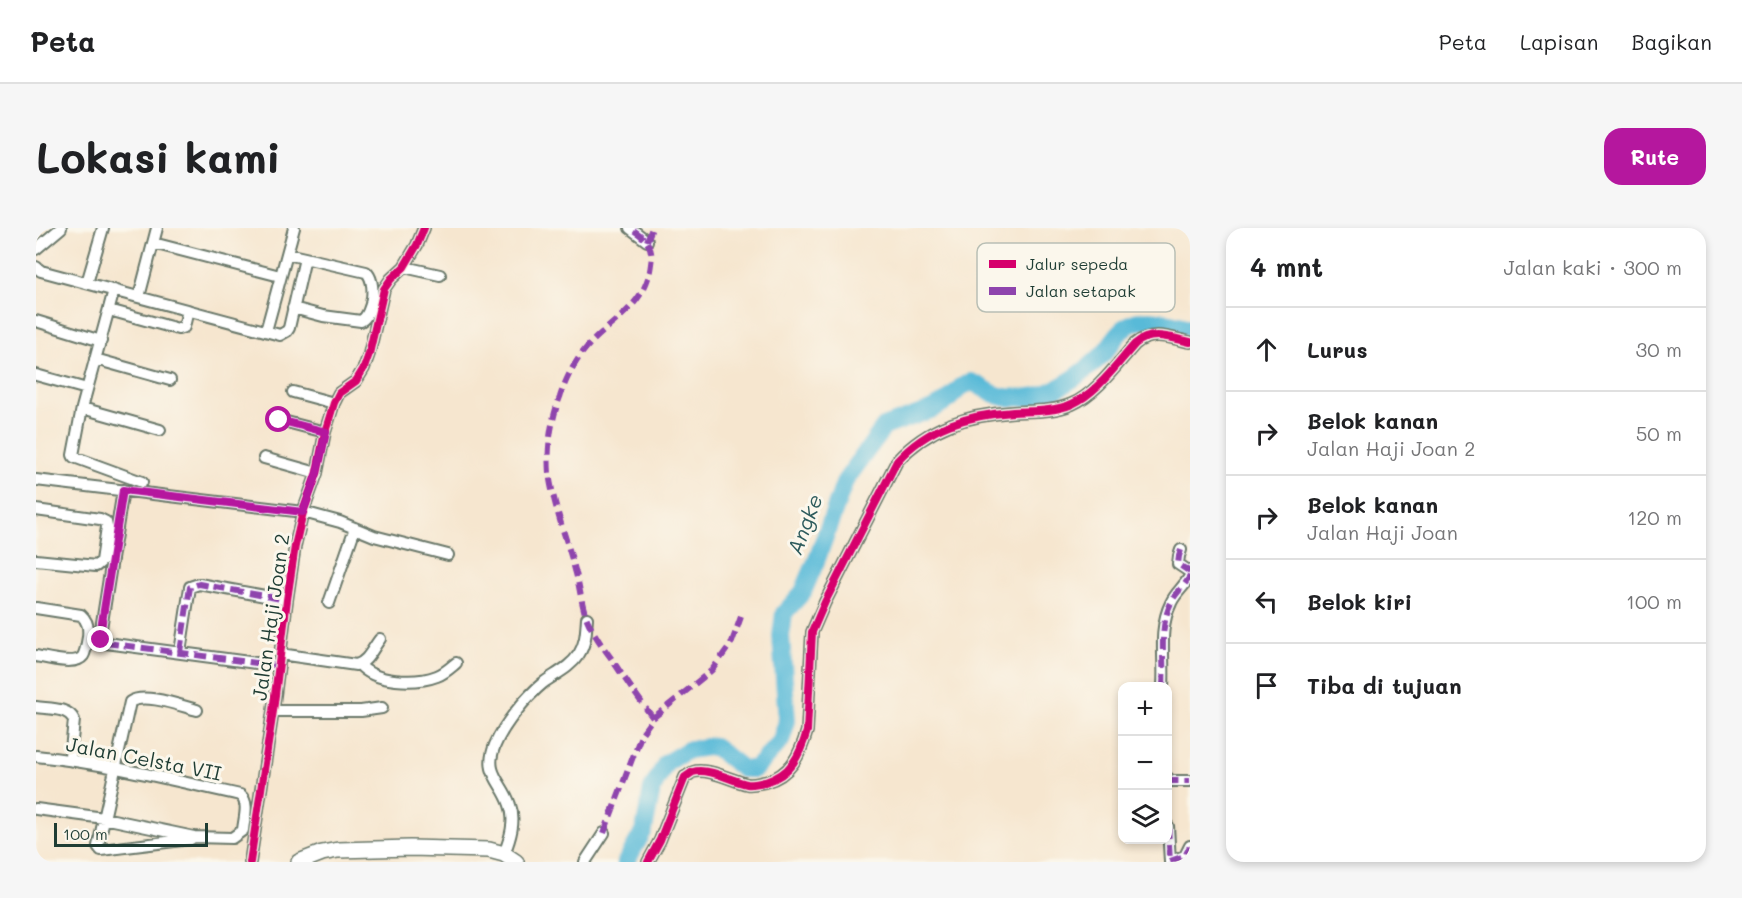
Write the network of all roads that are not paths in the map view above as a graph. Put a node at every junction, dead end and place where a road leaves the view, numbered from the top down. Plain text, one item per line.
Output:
1 (61, 228) edge
2 (103, 228) edge
3 (157, 228) edge
4 (294, 228) edge
5 (424, 228) edge
6 (630, 228) edge
7 (647, 241) dead end
8 (153, 243) junction
9 (36, 249) edge
10 (287, 254) junction
11 (305, 258) junction
12 (404, 267) junction
13 (38, 271) edge
14 (440, 275) dead end
15 (280, 276) junction
16 (87, 283) junction
17 (114, 290) junction
18 (139, 297) junction
19 (293, 308) junction
20 (109, 310) junction
21 (188, 310) junction
22 (36, 321) edge
23 (266, 331) junction
24 (100, 341) junction
25 (1190, 342) edge
26 (95, 360) junction
27 (36, 375) edge
28 (170, 380) dead end
29 (87, 389) junction
30 (293, 392) dead end
31 (334, 403) junction
32 (82, 408) junction
33 (279, 420) dead end
34 (160, 430) dead end
35 (326, 432) junction
36 (264, 458) dead end
37 (317, 473) junction
38 (36, 480) edge
39 (142, 482) dead end
40 (123, 490) junction
41 (36, 510) edge
42 (303, 512) junction
43 (355, 528) junction
44 (1181, 550) dead end
45 (448, 555) dead end
46 (36, 560) edge
47 (1190, 572) edge
48 (1190, 576) edge
49 (287, 600) junction
50 (329, 603) dead end
51 (36, 608) edge
52 (587, 618) dead end
53 (380, 639) dead end
54 (180, 652) junction
55 (280, 654) junction
56 (36, 656) edge
57 (456, 663) dead end
58 (359, 664) junction
59 (279, 666) junction
60 (1163, 682) edge
61 (36, 707) edge
62 (382, 708) dead end
63 (198, 710) dead end
64 (273, 711) junction
65 (36, 756) edge
66 (70, 760) junction
67 (114, 768) junction
68 (1172, 781) edge
69 (1190, 781) edge
70 (36, 809) edge
71 (104, 818) junction
72 (604, 833) dead end
73 (194, 837) junction
74 (1168, 844) edge
75 (1190, 846) edge
76 (510, 858) edge
77 (250, 862) edge
78 (299, 862) edge
79 (585, 862) edge
80 (648, 862) edge
81 (1170, 862) edge

1 - 9 street
2 - 16 street
3 - 8 street
4 - 10 street
5 - 12 street, Jalan Haji Joan 2
6 - 7 street
8 - 15 street
8 - 18 street
10 - 11 street
10 - 15 street
11 - 19 street
11 - 19 street
12 - 14 street
12 - 31 street, Jalan Haji Joan 2
13 - 16 street
15 - 23 street
16 - 17 street
17 - 18 street
17 - 20 street
18 - 21 street
19 - 23 street
20 - 21 street
20 - 24 street
21 - 23 street
22 - 24 street
24 - 26 street
25 - 80 street
26 - 28 street
26 - 29 street
27 - 29 street
29 - 32 street
30 - 31 street
31 - 35 street, Jalan Haji Joan 2
32 - 34 street
32 - 39 street
33 - 35 street
35 - 37 street, Jalan Haji Joan 2
36 - 37 street
37 - 42 street, Jalan Haji Joan 2
38 - 40 street
40 - 42 street
40 - 54 street
41 - 46 street
42 - 43 street
42 - 49 street, Jalan Haji Joan 2
43 - 45 street
43 - 50 street
44 - 47 street
48 - 60 street
49 - 54 street
49 - 55 street, Jalan Haji Joan 2
51 - 56 street
52 - 76 street
53 - 58 street
54 - 59 street
55 - 58 street
55 - 59 street, Jalan Haji Joan 2
57 - 58 street
59 - 64 street, Jalan Haji Joan 2
61 - 66 street
62 - 64 street
63 - 67 street
64 - 77 street, Jalan Haji Joan 2
65 - 66 street, Jalan Celsta VII
66 - 67 street, Jalan Celsta VII
67 - 71 street
67 - 73 street, Jalan Celsta VII
68 - 69 street
70 - 71 street
71 - 73 street
71 - 73 street
72 - 79 street
74 - 81 street
75 - 81 street
76 - 78 main road

